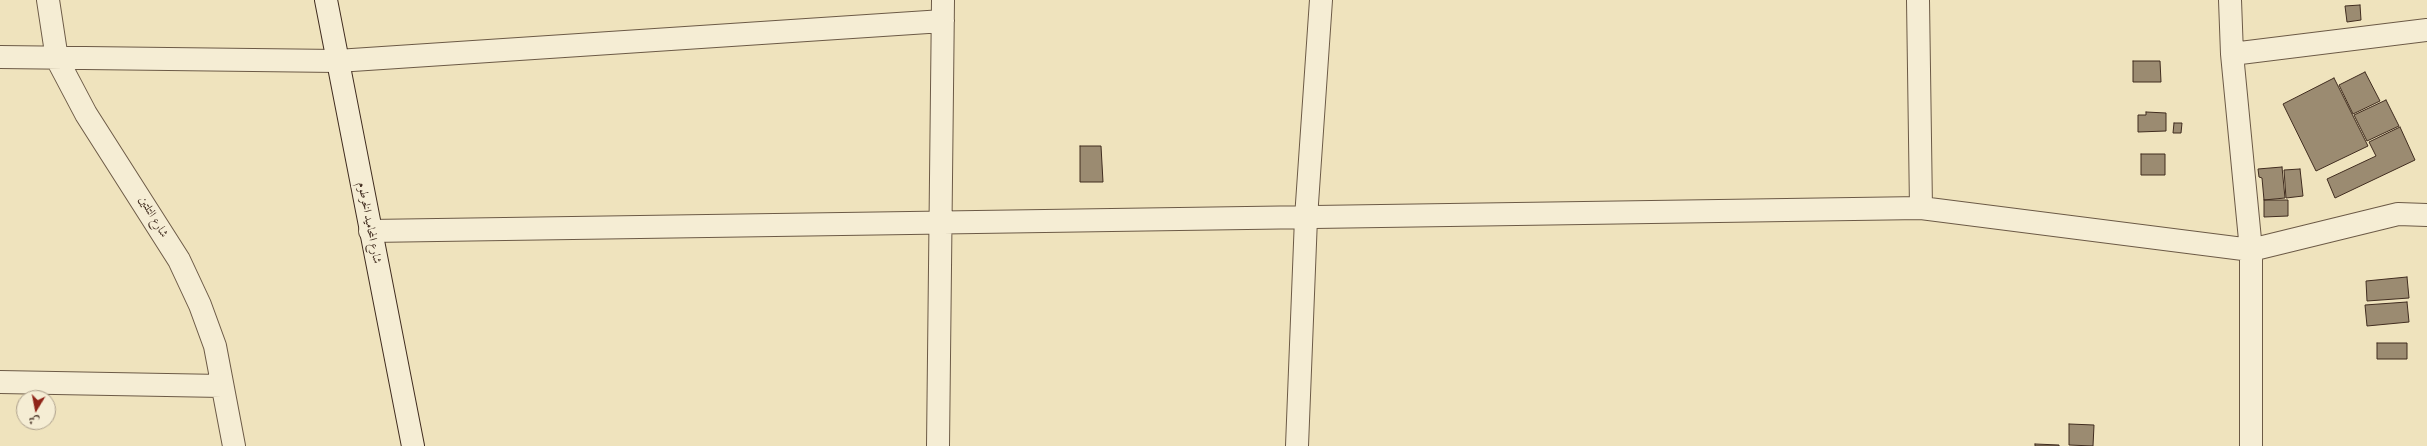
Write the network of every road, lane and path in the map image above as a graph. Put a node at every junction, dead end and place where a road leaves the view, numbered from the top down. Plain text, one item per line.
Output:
1 (48, 0) edge
2 (326, 0) edge
3 (1321, 0) edge
4 (1918, 0) edge
5 (2230, 0) edge
6 (943, 10) edge
7 (2427, 30) edge
8 (2232, 54) junction
9 (0, 57) edge
10 (57, 58) junction
11 (337, 61) junction
12 (1921, 208) junction
13 (2427, 215) edge
14 (1306, 218) junction
15 (942, 221) junction
16 (370, 231) junction
17 (2251, 250) junction
18 (0, 382) edge
19 (222, 386) junction
20 (234, 446) edge
21 (413, 446) edge
22 (938, 446) edge
23 (1297, 446) edge
24 (2251, 446) edge

1 - 10 street, شارع التلتين
2 - 11 street, شارع المحاميد الخرطوم
3 - 14 street
4 - 12 street
5 - 8 street
6 - 11 street
6 - 15 street
7 - 8 street
8 - 17 street
9 - 10 street
10 - 11 street
10 - 19 street, شارع التلتين
11 - 16 street, شارع المحاميد الخرطوم
12 - 14 street
12 - 17 street
13 - 17 street
14 - 15 street
14 - 23 street
15 - 16 street
15 - 22 street
16 - 21 street, شارع المحاميد الخرطوم
17 - 24 street
18 - 19 street
19 - 20 street, شارع التلتين

